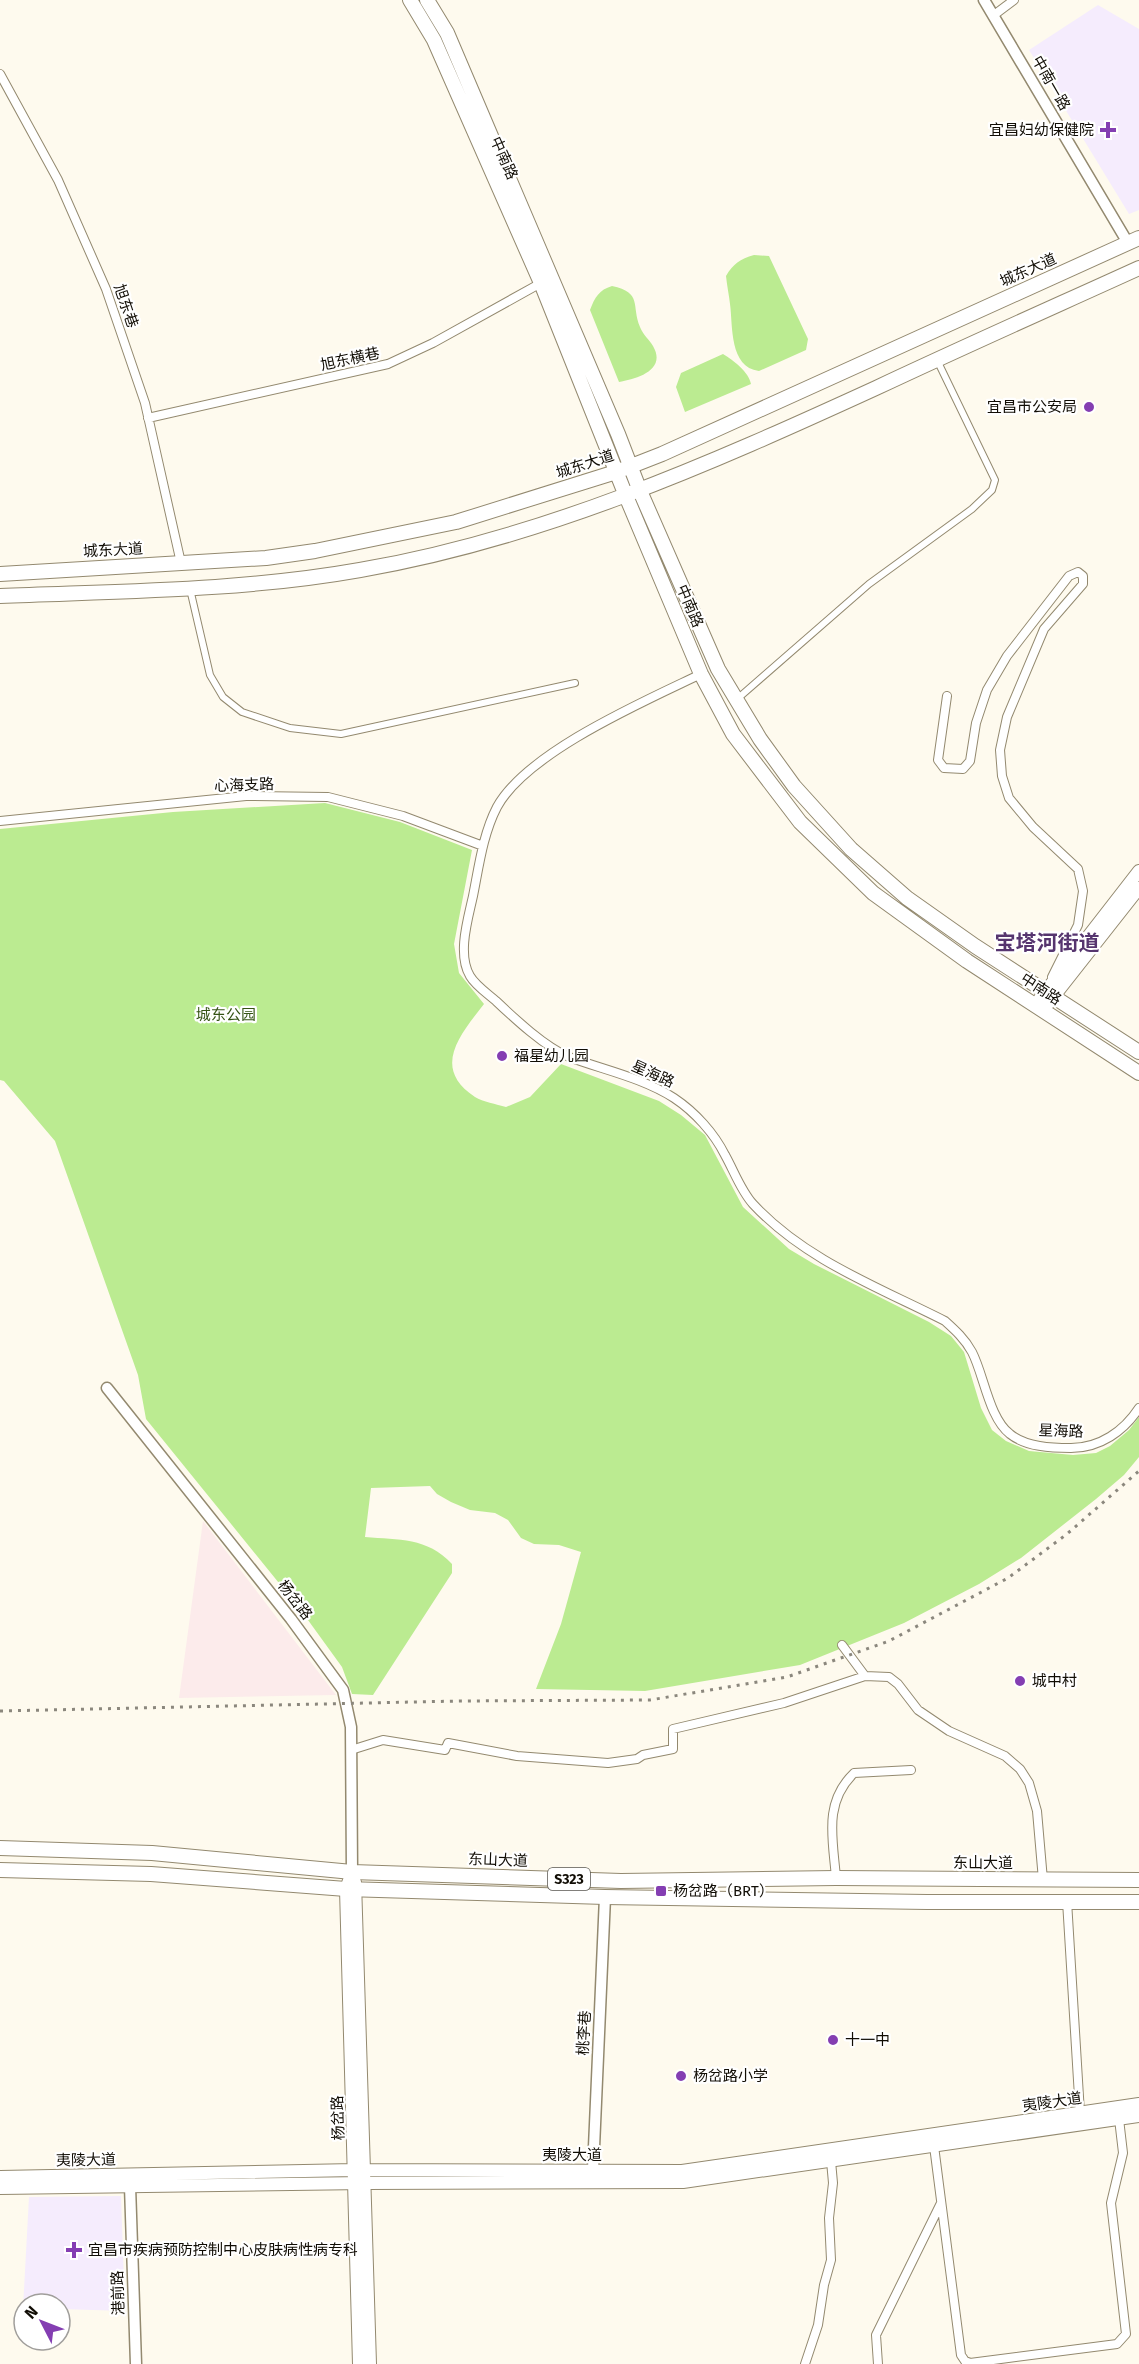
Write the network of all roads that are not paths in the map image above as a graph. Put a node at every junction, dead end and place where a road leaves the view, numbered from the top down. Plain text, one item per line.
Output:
1 (410, 0) edge
2 (427, 0) edge
3 (984, 0) edge
4 (1014, 0) edge
5 (994, 15) junction
6 (0, 74) edge
7 (1133, 241) edge
8 (1139, 268) edge
9 (541, 284) junction
10 (937, 359) junction
11 (148, 418) junction
12 (630, 467) junction
13 (616, 472) junction
14 (640, 491) junction
15 (626, 496) junction
16 (181, 563) junction
17 (0, 574) edge
18 (190, 588) junction
19 (0, 596) edge
20 (701, 674) junction
21 (575, 683) dead end
22 (947, 696) dead end
23 (735, 700) junction
24 (0, 820) edge
25 (483, 846) junction
26 (1139, 871) edge
27 (1139, 888) edge
28 (1049, 994) junction
29 (1039, 1007) junction
30 (1139, 1052) edge
31 (1139, 1073) edge
32 (107, 1388) dead end
33 (1139, 1407) edge
34 (842, 1645) dead end
35 (865, 1676) junction
36 (351, 1750) junction
37 (911, 1770) dead end
38 (0, 1848) edge
39 (0, 1870) edge
40 (352, 1872) junction
41 (836, 1878) junction
42 (1043, 1880) junction
43 (1139, 1880) edge
44 (351, 1889) junction
45 (605, 1897) junction
46 (1066, 1901) junction
47 (1139, 1902) edge
48 (1139, 2104) edge
49 (1080, 2113) junction
50 (1139, 2116) edge
51 (1119, 2119) junction
52 (934, 2146) junction
53 (831, 2161) junction
54 (593, 2170) junction
55 (0, 2177) edge
56 (360, 2177) junction
57 (130, 2186) junction
58 (0, 2188) edge
59 (941, 2202) junction
60 (136, 2364) edge
61 (359, 2364) edge
62 (370, 2364) edge
63 (804, 2364) edge
64 (879, 2364) edge

1 - 9 main road, 中南路
2 - 12 main road, 中南路
3 - 5 street, 中南一路
4 - 5 street
5 - 7 street, 中南一路
6 - 11 street, 旭东巷
7 - 12 main road, 城东大道
8 - 10 main road
9 - 11 street, 旭东横巷
9 - 13 main road, 中南路
10 - 14 main road
10 - 23 street
11 - 16 street, 旭东巷
12 - 13 main road, 城东大道
12 - 14 main road, 中南路
13 - 15 main road, 中南路
13 - 16 main road, 城东大道
14 - 15 main road
14 - 23 main road, 中南路
15 - 18 main road
15 - 20 main road, 中南路
16 - 17 main road, 城东大道
18 - 19 main road
18 - 21 street
20 - 25 street, 星海路
20 - 29 main road, 中南路
22 - 28 street
23 - 28 main road, 中南路
24 - 25 street, 心海支路
25 - 33 street, 星海路
26 - 28 main road
27 - 28 main road
28 - 29 main road
28 - 30 main road, 中南路
29 - 31 main road, 中南路
32 - 36 street, 杨岔路
34 - 35 street
35 - 36 street
35 - 42 street
36 - 40 street, 杨岔路
37 - 41 street
38 - 40 main road, 东山大道 / S323
39 - 44 main road
40 - 41 main road, 东山大道 / S323
40 - 44 main road, 杨岔路
41 - 42 main road, 东山大道 / S323
42 - 43 main road, 东山大道 / S323
44 - 45 main road
44 - 56 main road, 杨岔路
45 - 46 main road
45 - 54 street, 桃李巷
46 - 47 main road
46 - 49 street
48 - 49 main road, 夷陵大道
49 - 54 main road, 夷陵大道
50 - 51 main road, 夷陵大道
51 - 52 main road, 夷陵大道
51 - 59 street
52 - 53 main road, 夷陵大道
52 - 59 street
53 - 56 main road, 夷陵大道
53 - 63 street
54 - 56 main road, 夷陵大道
55 - 56 main road, 夷陵大道
56 - 57 main road, 夷陵大道
56 - 61 main road, 杨岔路
56 - 62 main road, 杨岔路
57 - 58 main road, 夷陵大道
57 - 60 street, 港前路
59 - 64 street

